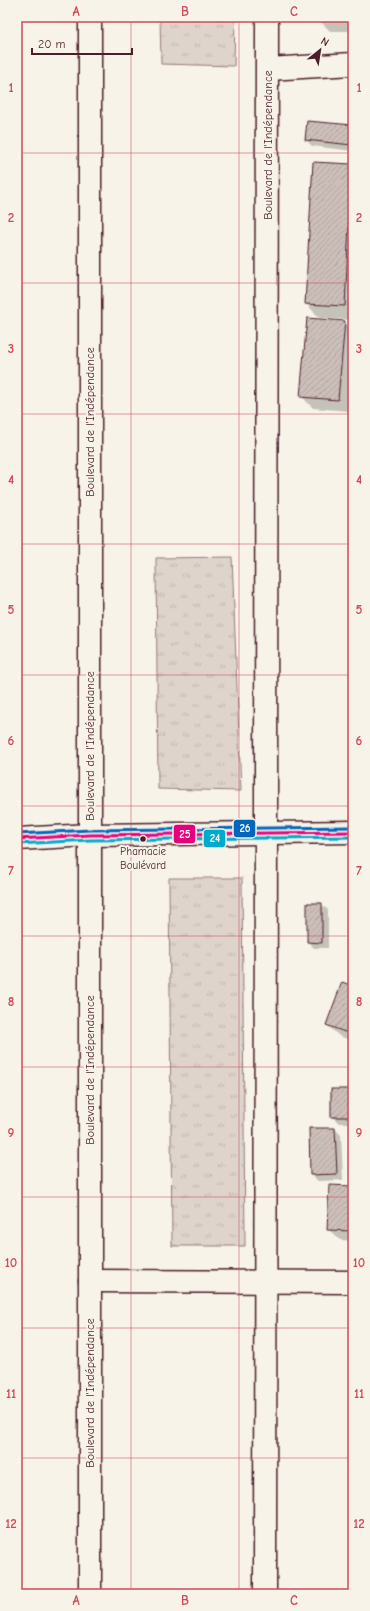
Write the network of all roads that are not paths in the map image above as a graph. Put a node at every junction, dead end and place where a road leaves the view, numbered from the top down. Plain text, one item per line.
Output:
1 (90, 17) edge
2 (267, 17) edge
3 (353, 64) edge
4 (268, 69) junction
5 (353, 832) edge
6 (266, 833) junction
7 (90, 834) junction
8 (17, 839) edge
9 (90, 1281) junction
10 (266, 1282) junction
11 (353, 1282) edge
12 (90, 1594) edge
13 (265, 1594) edge

1 - 7 main road, Boulevard de l'Indépendance
2 - 4 main road, Boulevard de l'Indépendance
3 - 4 main road
4 - 6 main road, Boulevard de l'Indépendance
5 - 6 main road
6 - 7 main road
6 - 10 main road, Boulevard de l'Indépendance
7 - 8 main road
7 - 9 main road, Boulevard de l'Indépendance
9 - 10 main road
9 - 12 main road, Boulevard de l'Indépendance
10 - 11 main road
10 - 13 main road, Boulevard de l'Indépendance

